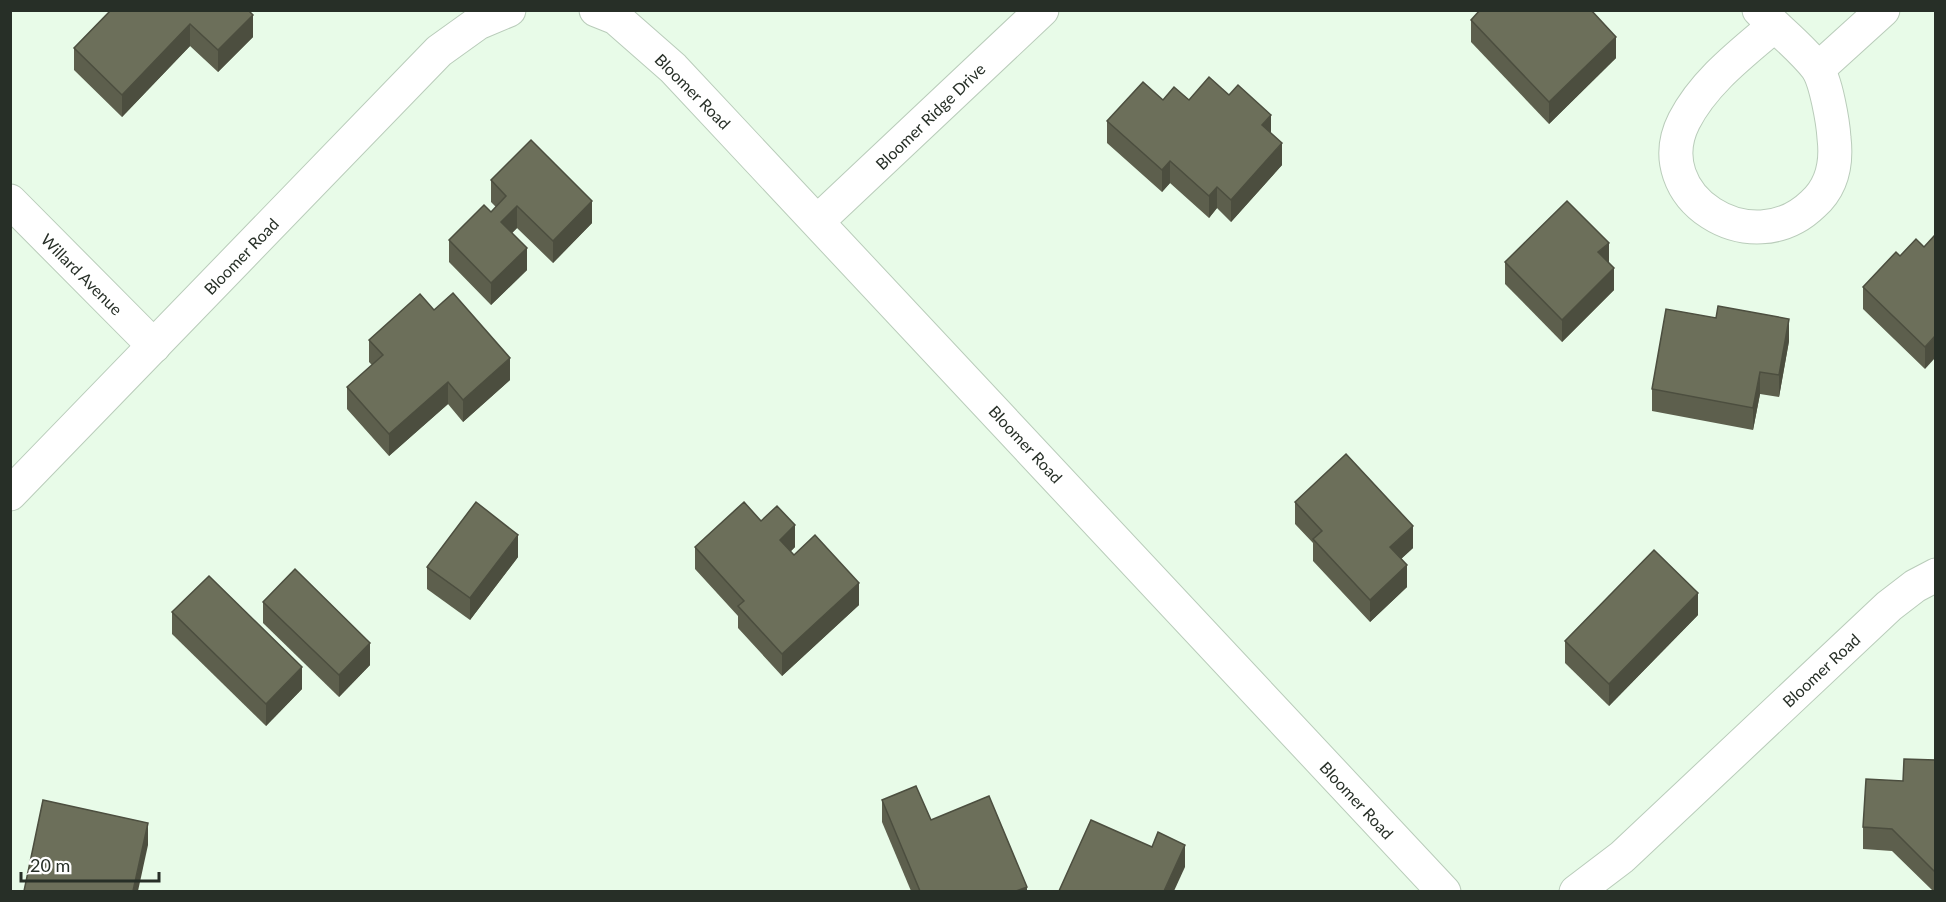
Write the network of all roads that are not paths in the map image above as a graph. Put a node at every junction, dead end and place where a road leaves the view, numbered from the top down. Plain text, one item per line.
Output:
1 (508, 10) edge
2 (596, 10) edge
3 (1042, 10) edge
4 (1883, 10) edge
5 (1766, 18) edge
6 (1818, 69) junction
7 (10, 201) edge
8 (818, 221) junction
9 (154, 346) junction
10 (10, 494) edge
11 (1935, 575) edge
12 (1444, 891) edge
13 (1576, 891) edge

1 - 9 street, Bloomer Road
2 - 8 street, Bloomer Road
3 - 8 street, Bloomer Ridge Drive
4 - 6 street
5 - 6 street
5 - 6 street
7 - 9 street, Willard Avenue
8 - 12 street, Bloomer Road
9 - 10 street, Bloomer Road
11 - 13 street, Bloomer Road

